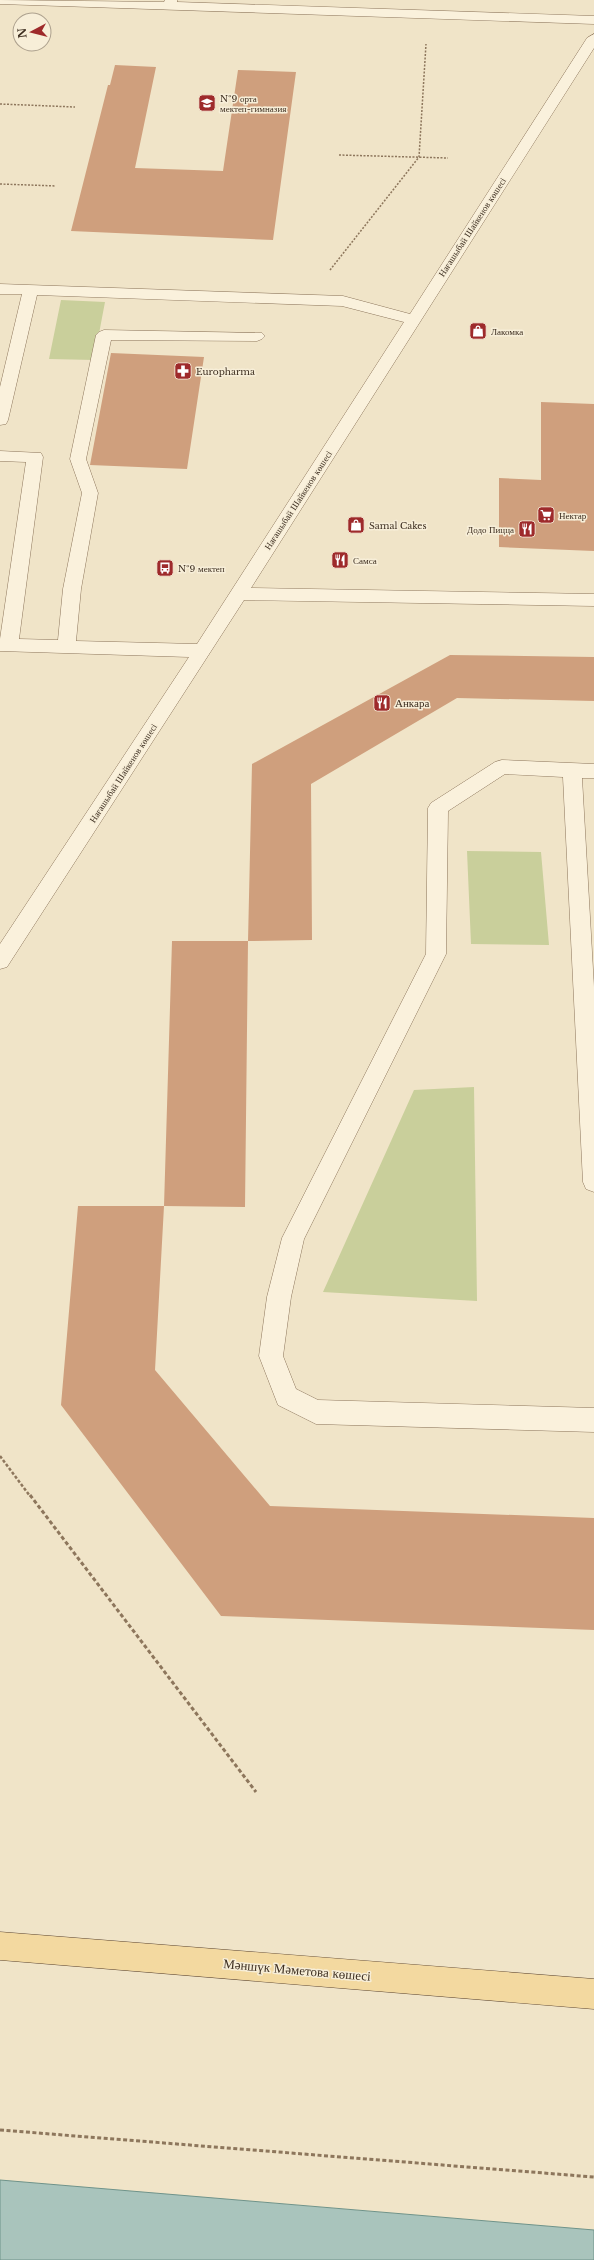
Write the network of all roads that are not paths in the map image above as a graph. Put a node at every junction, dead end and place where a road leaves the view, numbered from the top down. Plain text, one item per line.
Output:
1 (0, 0) edge
2 (170, 3) edge
3 (594, 20) edge
4 (592, 46) edge
5 (0, 289) edge
6 (30, 290) junction
7 (413, 320) junction
8 (257, 336) dead end
9 (0, 420) edge
10 (0, 456) edge
11 (8, 591) edge
12 (238, 594) junction
13 (594, 600) edge
14 (5, 645) edge
15 (66, 647) junction
16 (202, 651) junction
17 (572, 771) junction
18 (594, 771) edge
19 (0, 961) edge
20 (594, 1182) edge
21 (594, 1420) edge
22 (0, 1946) edge
23 (594, 1994) edge

1 - 2 street
2 - 3 street
4 - 7 street, Нағашыбай Шайкенов көшесі
5 - 6 street
6 - 7 street
6 - 9 street
7 - 12 street, Нағашыбай Шайкенов көшесі
8 - 15 street
10 - 11 street
11 - 14 street
12 - 13 street
12 - 16 street, Нағашыбай Шайкенов көшесі
14 - 15 street
15 - 16 street
16 - 19 street, Нағашыбай Шайкенов көшесі
17 - 18 street
17 - 20 street
17 - 21 street
22 - 23 main road, Мәншүк Мәметова көшесі

